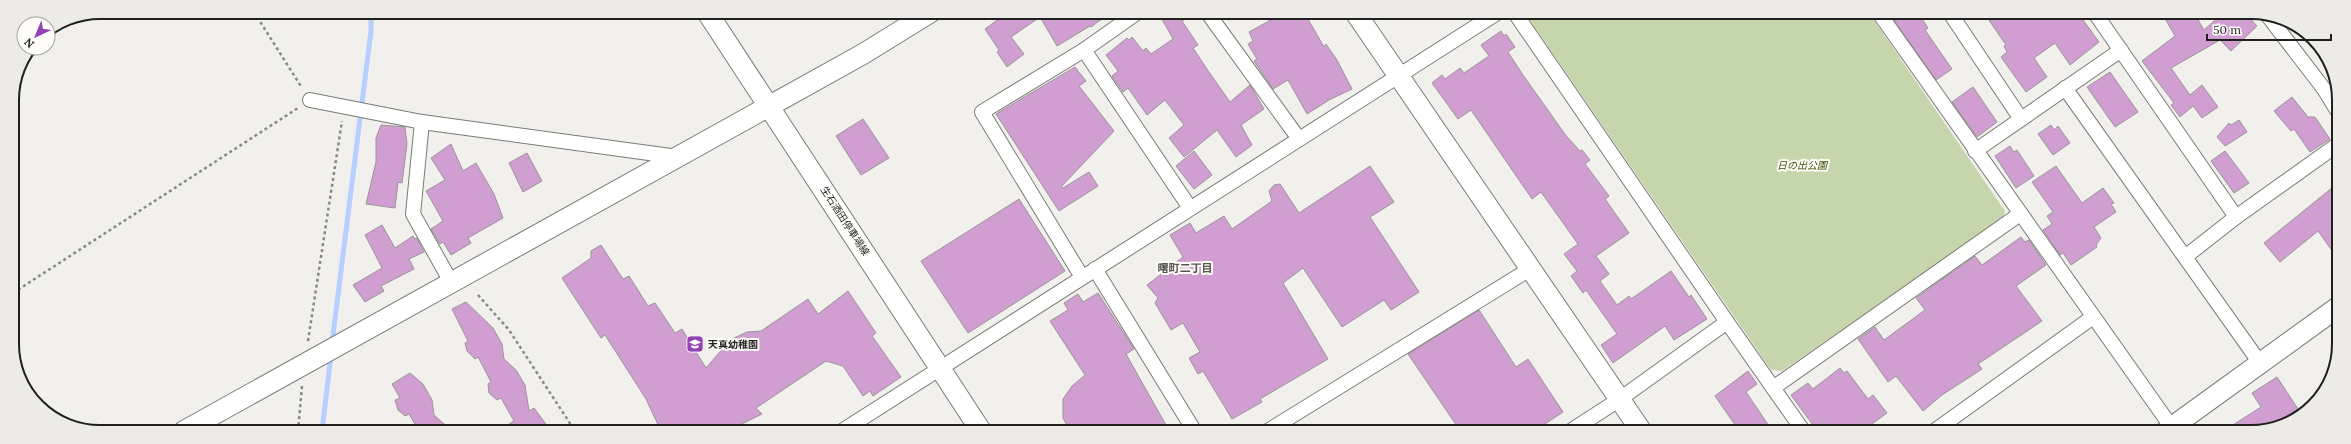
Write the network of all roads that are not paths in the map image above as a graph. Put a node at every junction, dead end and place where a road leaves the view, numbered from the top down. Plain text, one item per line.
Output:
1 (712, 19) edge
2 (920, 19) edge
3 (1128, 19) edge
4 (1212, 19) edge
5 (1360, 19) edge
6 (1486, 19) edge
7 (1520, 19) edge
8 (1882, 19) edge
9 (1954, 19) edge
10 (2099, 19) edge
11 (2273, 22) edge
12 (1084, 50) junction
13 (2120, 50) junction
14 (1399, 75) junction
15 (2065, 88) junction
16 (310, 100) road end
17 (2332, 102) edge
18 (769, 106) junction
19 (2021, 119) junction
20 (422, 122) junction
21 (1299, 139) junction
22 (2332, 149) edge
23 (1975, 151) junction
24 (678, 157) junction
25 (1190, 208) junction
26 (2020, 214) junction
27 (2236, 218) junction
28 (2185, 257) junction
29 (1095, 269) junction
30 (1530, 269) junction
31 (1082, 277) junction
32 (451, 282) junction
33 (2332, 311) edge
34 (2093, 316) junction
35 (1727, 322) junction
36 (2260, 363) junction
37 (940, 367) junction
38 (1773, 388) junction
39 (1620, 399) junction
40 (195, 425) edge
41 (851, 425) edge
42 (977, 425) edge
43 (1191, 425) edge
44 (1277, 425) edge
45 (1581, 425) edge
46 (1637, 425) edge
47 (1799, 425) edge
48 (1943, 425) edge
49 (2167, 425) edge
50 (2177, 425) edge

1 - 18 street, 生石酒田停車場線
2 - 18 street
3 - 12 street
4 - 21 street
5 - 14 street
6 - 14 street
7 - 35 street
8 - 23 street
9 - 19 street
10 - 13 street
11 - 17 street
12 - 25 street
12 - 31 street
13 - 15 street
13 - 27 street
14 - 21 street
14 - 30 street
15 - 19 street
15 - 28 street
16 - 20 street
18 - 24 street
18 - 37 street, 生石酒田停車場線
19 - 23 street
20 - 24 street
20 - 32 street
21 - 25 street
22 - 27 street
23 - 26 street
24 - 32 street
25 - 29 street
26 - 34 street
26 - 38 street
27 - 28 street
28 - 36 street
29 - 31 street
29 - 43 street
30 - 39 street
30 - 44 street
31 - 37 street
32 - 40 street
33 - 36 street
34 - 48 street
34 - 49 street
35 - 38 street
35 - 39 street
36 - 50 street
37 - 41 street
37 - 42 street, 生石酒田停車場線
38 - 47 street
39 - 45 street
39 - 46 street

